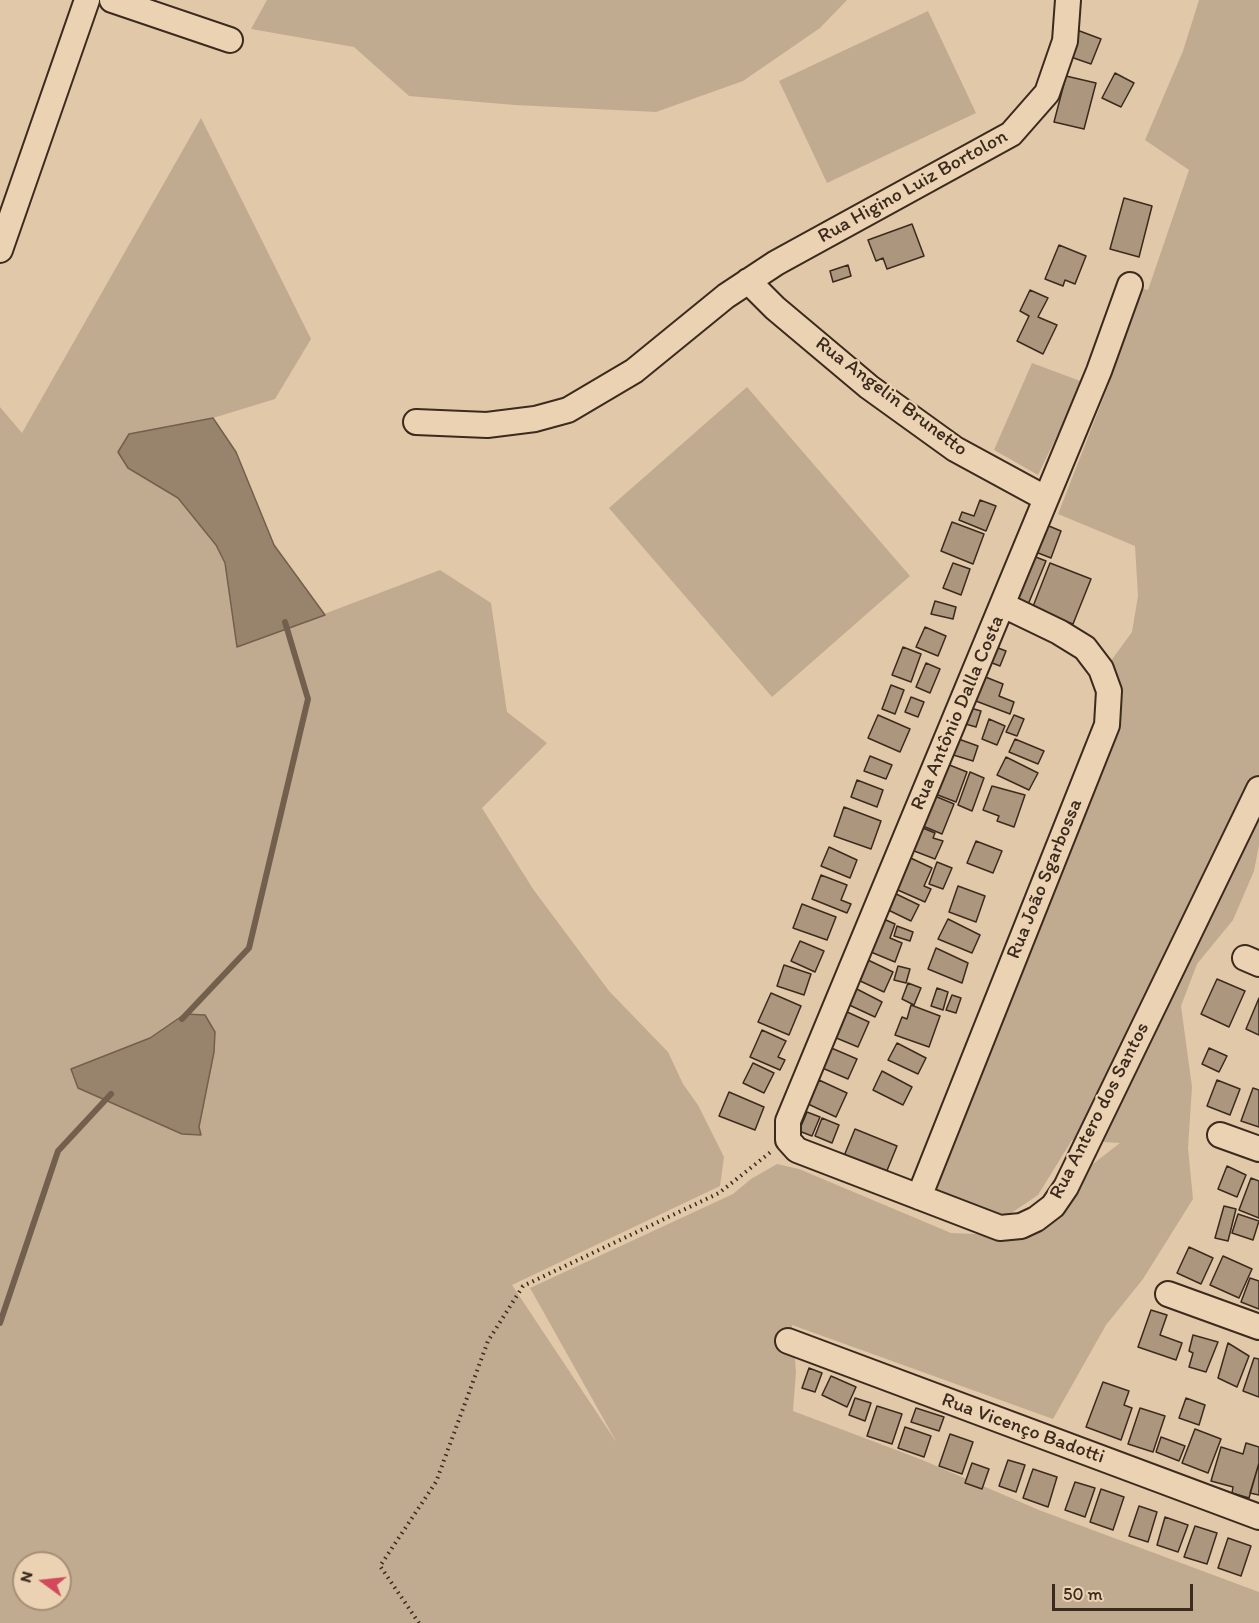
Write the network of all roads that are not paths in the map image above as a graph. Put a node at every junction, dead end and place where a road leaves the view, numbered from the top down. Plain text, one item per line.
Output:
1 (87, 0) edge
2 (112, 0) edge
3 (1068, 0) edge
4 (230, 40) dead end
5 (0, 249) edge
6 (748, 281) junction
7 (1130, 285) dead end
8 (416, 422) dead end
9 (1045, 498) junction
10 (1003, 605) junction
11 (1259, 789) edge
12 (1220, 1135) dead end
13 (788, 1140) joint
14 (1259, 1149) edge
15 (919, 1197) junction
16 (1168, 1294) dead end
17 (1259, 1327) edge
18 (788, 1341) dead end
19 (1259, 1517) edge

1 - 5 street
2 - 4 street
3 - 6 street, Rua Higino Luiz Bortolon
6 - 8 street, Rua Higino Luiz Bortolon
6 - 9 street, Rua Angelin Brunetto
7 - 9 street, Rua Antônio Dalla Costa
9 - 10 street, Rua Antônio Dalla Costa
10 - 13 street, Rua Antônio Dalla Costa
10 - 15 street, Rua João Sgarbossa
11 - 15 street, Rua Antero dos Santos
12 - 14 street
13 - 15 street, Rua Antero dos Santos
16 - 17 street
18 - 19 street, Rua Vicenço Badotti

